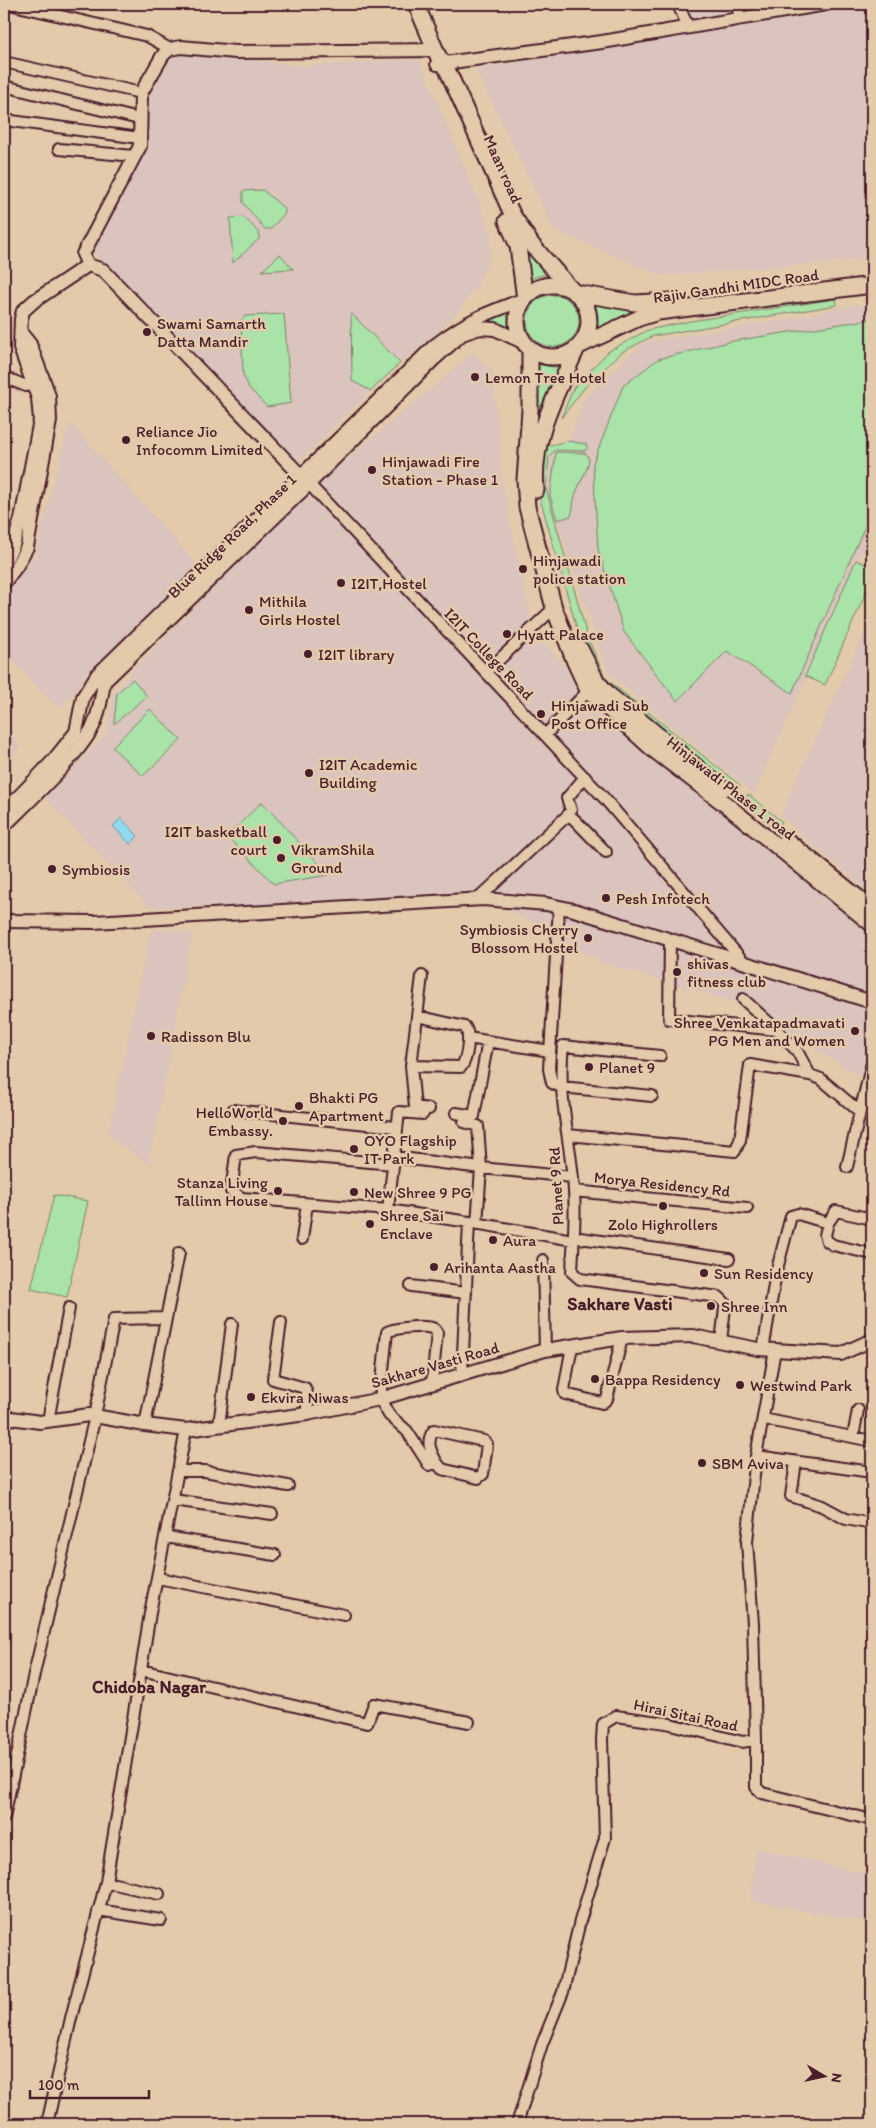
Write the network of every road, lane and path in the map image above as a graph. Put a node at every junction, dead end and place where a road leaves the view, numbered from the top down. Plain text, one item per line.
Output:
1 (9, 4) edge
2 (416, 4) edge
3 (677, 4) edge
4 (737, 4) edge
5 (826, 4) edge
6 (740, 19) junction
7 (689, 28) junction
8 (170, 49) junction
9 (440, 60) junction
10 (4, 62) edge
11 (4, 86) edge
12 (141, 93) junction
13 (139, 119) junction
14 (4, 120) edge
15 (140, 138) junction
16 (59, 149) dead end
17 (134, 156) junction
18 (88, 265) junction
19 (872, 276) edge
20 (872, 285) edge
21 (574, 291) junction
22 (524, 299) junction
23 (527, 346) junction
24 (578, 347) junction
25 (4, 377) edge
26 (38, 380) junction
27 (305, 480) junction
28 (4, 563) edge
29 (4, 583) edge
30 (559, 605) junction
31 (486, 672) junction
32 (593, 686) junction
33 (545, 735) junction
34 (585, 777) junction
35 (4, 812) edge
36 (569, 814) junction
37 (4, 826) edge
38 (606, 852) dead end
39 (478, 899) junction
40 (559, 908) junction
41 (872, 909) edge
42 (4, 921) edge
43 (872, 924) edge
44 (670, 939) junction
45 (742, 961) junction
46 (422, 976) dead end
47 (743, 999) dead end
48 (872, 1002) edge
49 (417, 1016) junction
50 (777, 1030) junction
51 (468, 1038) junction
52 (488, 1041) junction
53 (550, 1051) junction
54 (660, 1056) dead end
55 (549, 1062) junction
56 (872, 1063) edge
57 (560, 1065) junction
58 (411, 1066) junction
59 (810, 1075) junction
60 (561, 1087) junction
61 (652, 1096) dead end
62 (233, 1110) dead end
63 (860, 1112) junction
64 (456, 1113) dead end
65 (464, 1122) dead end
66 (396, 1127) junction
67 (568, 1135) junction
68 (394, 1160) junction
69 (481, 1168) junction
70 (847, 1168) dead end
71 (572, 1177) junction
72 (574, 1191) junction
73 (307, 1204) junction
74 (747, 1208) dead end
75 (388, 1210) junction
76 (872, 1219) edge
77 (473, 1223) junction
78 (828, 1223) junction
79 (573, 1238) junction
80 (302, 1239) dead end
81 (179, 1253) dead end
82 (872, 1254) edge
83 (729, 1259) dead end
84 (543, 1260) dead end
85 (411, 1286) dead end
86 (466, 1293) junction
87 (68, 1308) dead end
88 (166, 1318) junction
89 (281, 1322) dead end
90 (232, 1324) dead end
91 (622, 1338) junction
92 (872, 1340) edge
93 (721, 1341) junction
94 (572, 1346) junction
95 (545, 1350) junction
96 (769, 1350) junction
97 (462, 1375) junction
98 (432, 1383) junction
99 (380, 1398) junction
100 (858, 1410) dead end
101 (307, 1414) junction
102 (95, 1416) junction
103 (4, 1417) edge
104 (763, 1419) junction
105 (48, 1421) junction
106 (145, 1425) junction
107 (219, 1425) junction
108 (186, 1430) junction
109 (853, 1437) junction
110 (872, 1440) edge
111 (756, 1456) junction
112 (796, 1462) junction
113 (436, 1463) junction
114 (179, 1471) junction
115 (872, 1472) edge
116 (288, 1486) dead end
117 (174, 1500) junction
118 (272, 1514) dead end
119 (872, 1524) edge
120 (166, 1537) junction
121 (275, 1555) dead end
122 (158, 1578) junction
123 (344, 1615) dead end
124 (141, 1670) junction
125 (469, 1722) dead end
126 (756, 1740) junction
127 (4, 1818) edge
128 (872, 1820) edge
129 (106, 1882) junction
130 (158, 1894) dead end
131 (98, 1910) junction
132 (161, 1920) dead end
133 (47, 2124) edge
134 (517, 2124) edge

1 - 8 street
2 - 9 main road
3 - 7 street
4 - 6 street
5 - 6 street
6 - 7 street
7 - 9 street
8 - 9 street
8 - 12 street
9 - 21 main road, Maan road
9 - 22 main road, Maan road
10 - 12 street
11 - 13 street
12 - 13 street
13 - 15 street
14 - 15 street
15 - 17 street
16 - 17 street
17 - 18 street
18 - 26 street
18 - 27 street
19 - 21 main road, Rajiv Gandhi MIDC Road
20 - 24 main road, Rajiv Gandhi MIDC Road
21 - 22 main road
21 - 24 main road
22 - 23 main road
22 - 27 street, Blue Ridge Road, Phase 1
23 - 24 main road
23 - 27 street, Blue Ridge Road, Phase 1
23 - 30 main road, Hinjawadi Phase 1 road
24 - 30 main road, Hinjawadi Phase 1 road
25 - 26 street
26 - 28 street
26 - 29 street
27 - 31 street, I2IT College Road
27 - 35 street, Blue Ridge Road, Phase 1
27 - 37 street, Blue Ridge Road, Phase 1
30 - 31 street
30 - 32 main road, Hinjawadi Phase 1 road
31 - 33 street, I2IT College Road
32 - 33 street
32 - 41 main road, Hinjawadi Phase 1 road
32 - 43 main road, Hinjawadi Phase 1 road
33 - 34 street, I2IT College Road
34 - 36 street
34 - 45 street, I2IT College Road
36 - 38 street
36 - 39 street
39 - 40 street
39 - 42 street
40 - 44 street
40 - 53 street, Planet 9 Rd
44 - 45 street
44 - 50 street
45 - 48 street
46 - 49 street
47 - 50 street
49 - 51 street
49 - 58 street
50 - 59 street
51 - 52 street
51 - 58 street
52 - 53 street
52 - 64 street
53 - 55 street, Planet 9 Rd
54 - 57 street
55 - 57 street
55 - 60 street, Planet 9 Rd
56 - 63 street
57 - 60 street
58 - 66 street
59 - 63 street
59 - 67 street
60 - 61 street
60 - 67 street, Planet 9 Rd
62 - 66 street
63 - 70 street
65 - 69 street
66 - 68 street
67 - 71 street, Planet 9 Rd
68 - 69 street
68 - 73 street
68 - 75 street
69 - 71 street
69 - 77 street
71 - 72 street, Planet 9 Rd
72 - 74 street, Morya Residency Rd
72 - 79 street, Planet 9 Rd
73 - 75 street
73 - 80 street
75 - 77 street
76 - 78 street
77 - 79 street
77 - 86 street
78 - 82 street
78 - 96 street, Hirai Sitai Road
79 - 83 street
79 - 93 street, Planet 9 Rd
81 - 88 street
84 - 95 street
85 - 86 street
86 - 97 street
87 - 105 street
88 - 102 street
88 - 106 street
89 - 101 street
90 - 107 street
91 - 93 street, Sakhare Vasti Road
91 - 94 street, Sakhare Vasti Road
91 - 94 street
92 - 96 street, Sakhare Vasti Road
93 - 96 street, Sakhare Vasti Road
94 - 95 street, Sakhare Vasti Road
95 - 97 street, Sakhare Vasti Road
96 - 104 street, Hirai Sitai Road
97 - 98 street, Sakhare Vasti Road
98 - 99 street, Sakhare Vasti Road
98 - 99 street
99 - 101 street, Sakhare Vasti Road
99 - 113 street
100 - 109 street
101 - 107 street, Sakhare Vasti Road
102 - 105 street, Sakhare Vasti Road
102 - 106 street, Sakhare Vasti Road
102 - 127 street
103 - 105 street, Sakhare Vasti Road
104 - 109 street
104 - 111 street, Hirai Sitai Road
106 - 108 street, Sakhare Vasti Road
107 - 108 street, Sakhare Vasti Road
108 - 114 street
109 - 110 street
111 - 112 street
111 - 126 street, Hirai Sitai Road
112 - 115 street
112 - 119 street
113 - 113 street
114 - 116 street
114 - 117 street
117 - 118 street
117 - 120 street
120 - 121 street
120 - 122 street
122 - 123 street
122 - 124 street
124 - 125 street
124 - 129 street
126 - 128 street
126 - 134 street, Hirai Sitai Road
129 - 130 street
129 - 131 street
131 - 132 street
131 - 133 street

